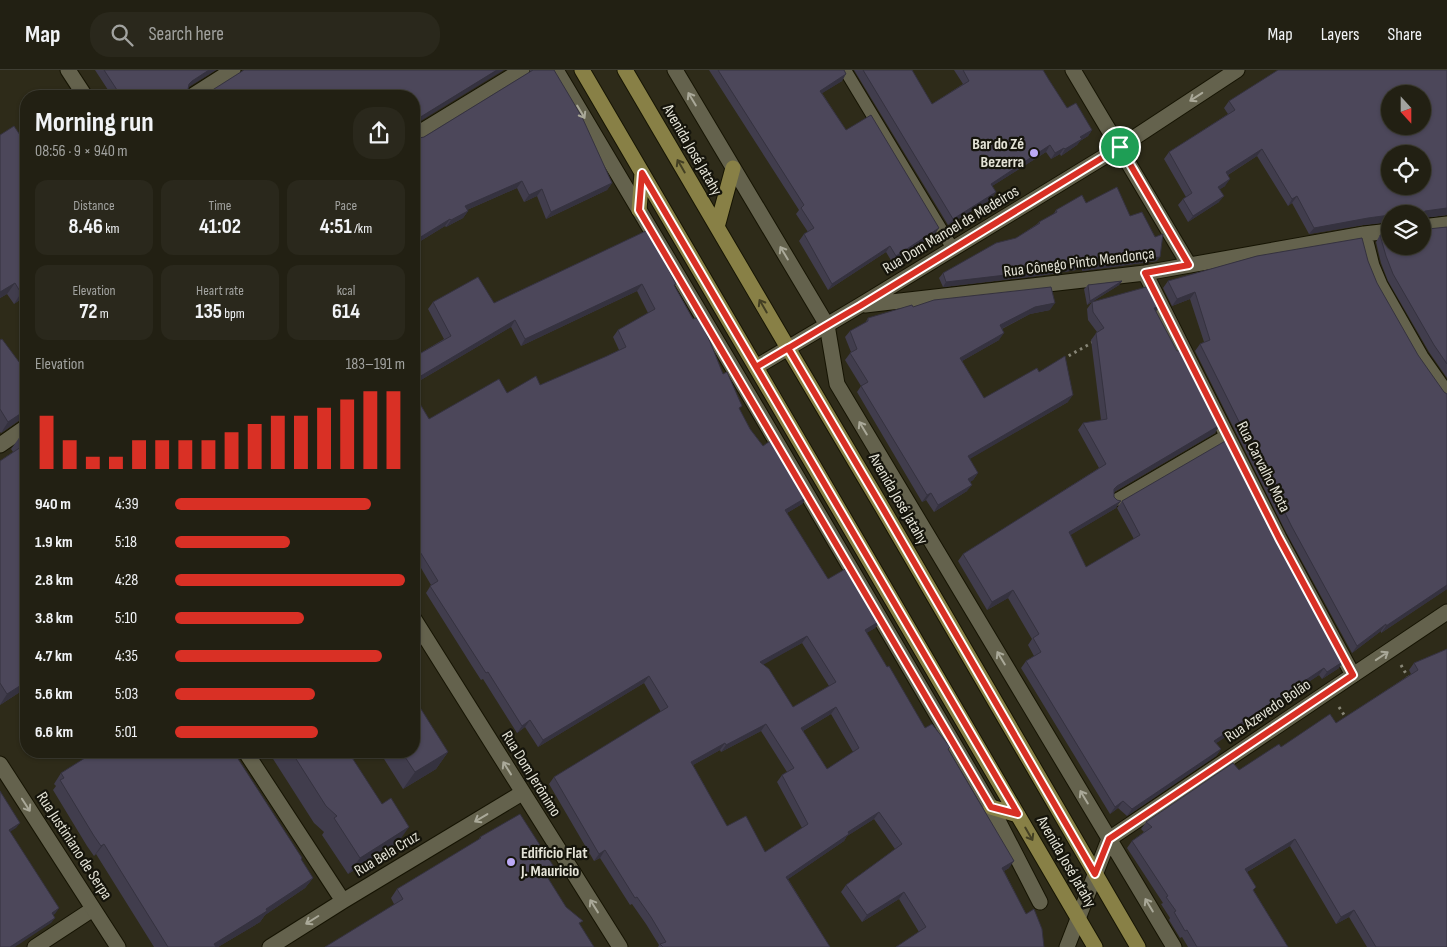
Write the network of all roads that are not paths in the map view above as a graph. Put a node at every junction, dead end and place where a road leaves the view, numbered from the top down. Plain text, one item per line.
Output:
1 (68, 70) edge
2 (233, 70) edge
3 (522, 70) edge
4 (556, 70) edge
5 (582, 70) edge
6 (626, 70) edge
7 (674, 70) edge
8 (845, 70) edge
9 (1073, 70) edge
10 (1237, 70) edge
11 (81, 90) edge
12 (201, 90) edge
13 (420, 132) edge
14 (1120, 147) junction
15 (733, 168) junction
16 (642, 173) junction
17 (639, 210) junction
18 (1447, 224) edge
19 (1431, 226) edge
20 (717, 227) junction
21 (1381, 232) edge
22 (1364, 234) junction
23 (953, 249) junction
24 (1189, 265) junction
25 (1145, 273) junction
26 (860, 306) junction
27 (827, 325) junction
28 (788, 348) junction
29 (756, 367) junction
30 (1447, 394) edge
31 (20, 431) edge
32 (1227, 435) junction
33 (0, 445) edge
34 (1116, 500) edge
35 (1447, 612) edge
36 (420, 629) edge
37 (1353, 675) junction
38 (250, 758) edge
39 (0, 764) edge
40 (522, 793) junction
41 (991, 807) junction
42 (1018, 814) junction
43 (1109, 839) junction
44 (1095, 874) junction
45 (343, 901) junction
46 (1040, 902) dead end
47 (93, 909) junction
48 (1078, 918) junction
49 (35, 947) edge
50 (118, 947) edge
51 (270, 947) edge
52 (620, 947) edge
53 (1067, 947) edge
54 (1094, 947) edge
55 (1138, 947) edge
56 (1174, 947) edge

1 - 11 street
2 - 12 street
3 - 13 street
4 -> 17 street
5 - 16 main road, Avenida José Jatahy
20 -> 6 main road, Avenida José Jatahy
15 -> 7 street, Avenida José Jatahy
8 - 23 lane
9 - 14 street
10 -> 14 street, Rua Dom Manoel de Medeiros
14 - 23 street, Rua Dom Manoel de Medeiros
14 - 24 street
15 - 20 main road
27 -> 15 street, Avenida José Jatahy
16 - 17 main road
16 - 29 main road, Avenida José Jatahy
17 - 41 street
18 - 19 street
28 -> 20 main road, Avenida José Jatahy
21 - 22 street, Rua Cônego Pinto Mendonça
22 - 24 street, Rua Cônego Pinto Mendonça
22 - 30 street
23 - 26 street, Rua Dom Manoel de Medeiros
24 - 25 street, Rua Cônego Pinto Mendonça
25 - 26 street, Rua Cônego Pinto Mendonça
25 - 32 street, Rua Carvalho Mota
26 - 27 street, Rua Dom Manoel de Medeiros
27 - 28 street, Rua Dom Manoel de Medeiros
43 -> 27 street, Avenida José Jatahy
28 - 29 street, Rua Dom Manoel de Medeiros
28 - 44 main road, Avenida José Jatahy
29 - 42 main road, Avenida José Jatahy
31 - 33 street
32 - 34 lane
32 - 37 street, Rua Carvalho Mota
37 -> 35 street, Rua Azevedo Bolão
40 -> 36 street, Rua Dom Jerônimo
37 - 43 street, Rua Azevedo Bolão
38 - 45 street
39 -> 47 street, Rua Justiniano de Serpa
40 -> 45 street, Rua Bela Cruz
52 -> 40 street, Rua Dom Jerônimo
41 - 42 main road
41 - 46 street
42 -> 48 main road, Avenida José Jatahy
43 - 44 street
56 -> 43 street, Avenida José Jatahy
44 - 48 street
44 - 55 main road, Avenida José Jatahy
45 -> 51 street, Rua Bela Cruz
47 - 49 street
47 - 50 street, Rua Justiniano de Serpa
48 - 53 street
48 - 54 main road, Avenida José Jatahy

